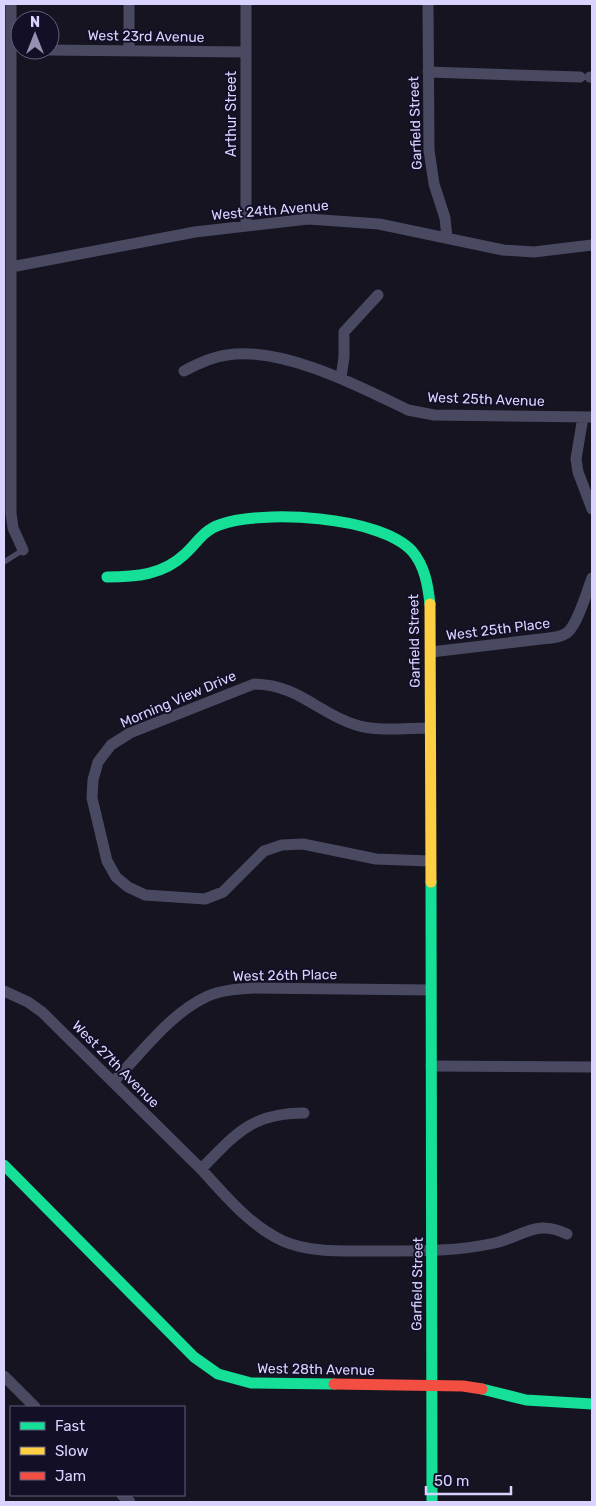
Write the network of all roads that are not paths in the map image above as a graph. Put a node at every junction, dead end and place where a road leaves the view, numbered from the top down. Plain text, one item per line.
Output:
1 (129, 4) edge
2 (246, 4) edge
3 (428, 4) edge
4 (60, 50) edge
5 (129, 51) junction
6 (246, 52) junction
7 (16, 60) edge
8 (428, 72) junction
9 (587, 77) edge
10 (246, 225) junction
11 (447, 238) junction
12 (592, 246) edge
13 (8, 260) edge
14 (378, 295) dead end
15 (184, 371) dead end
16 (341, 378) junction
17 (588, 417) edge
18 (7, 445) edge
19 (592, 509) edge
20 (23, 550) joint
21 (4, 562) edge
22 (107, 577) dead end
23 (592, 578) edge
24 (430, 652) junction
25 (429, 728) junction
26 (430, 861) junction
27 (431, 990) junction
28 (4, 991) edge
29 (432, 1066) junction
30 (592, 1067) edge
31 (114, 1082) junction
32 (304, 1113) dead end
33 (4, 1165) edge
34 (201, 1169) junction
35 (567, 1234) dead end
36 (433, 1251) junction
37 (4, 1376) edge
38 (431, 1386) junction
39 (592, 1404) edge
40 (34, 1406) edge
41 (432, 1502) edge

1 - 5 street
2 - 6 street, Arthur Street
3 - 8 street, Garfield Street
4 - 5 street, West 23rd Avenue
5 - 6 street, West 23rd Avenue
6 - 10 street, Arthur Street
7 - 13 street
8 - 9 street
8 - 11 street, Garfield Street
10 - 11 street, West 24th Avenue
10 - 13 street, West 24th Avenue
11 - 12 street, West 24th Avenue
13 - 18 street
14 - 16 street
15 - 16 street, West 25th Avenue
16 - 17 street, West 25th Avenue
17 - 19 street
18 - 20 street
20 - 21 lane
22 - 24 street, Garfield Street
23 - 24 street, West 25th Place
24 - 25 street, Garfield Street
25 - 26 street, Garfield Street
25 - 26 street, Morning View Drive
26 - 27 street, Garfield Street
27 - 29 street, Garfield Street
27 - 31 street, West 26th Place
28 - 31 street, West 27th Avenue
29 - 30 street
29 - 36 street, Garfield Street
31 - 34 street, West 27th Avenue
32 - 34 street
33 - 38 street, West 28th Avenue
34 - 36 street, West 27th Avenue
35 - 36 street, West 27th Avenue
36 - 38 street, Garfield Street
37 - 40 street
38 - 39 street, West 28th Avenue
38 - 41 street, Garfield Street

